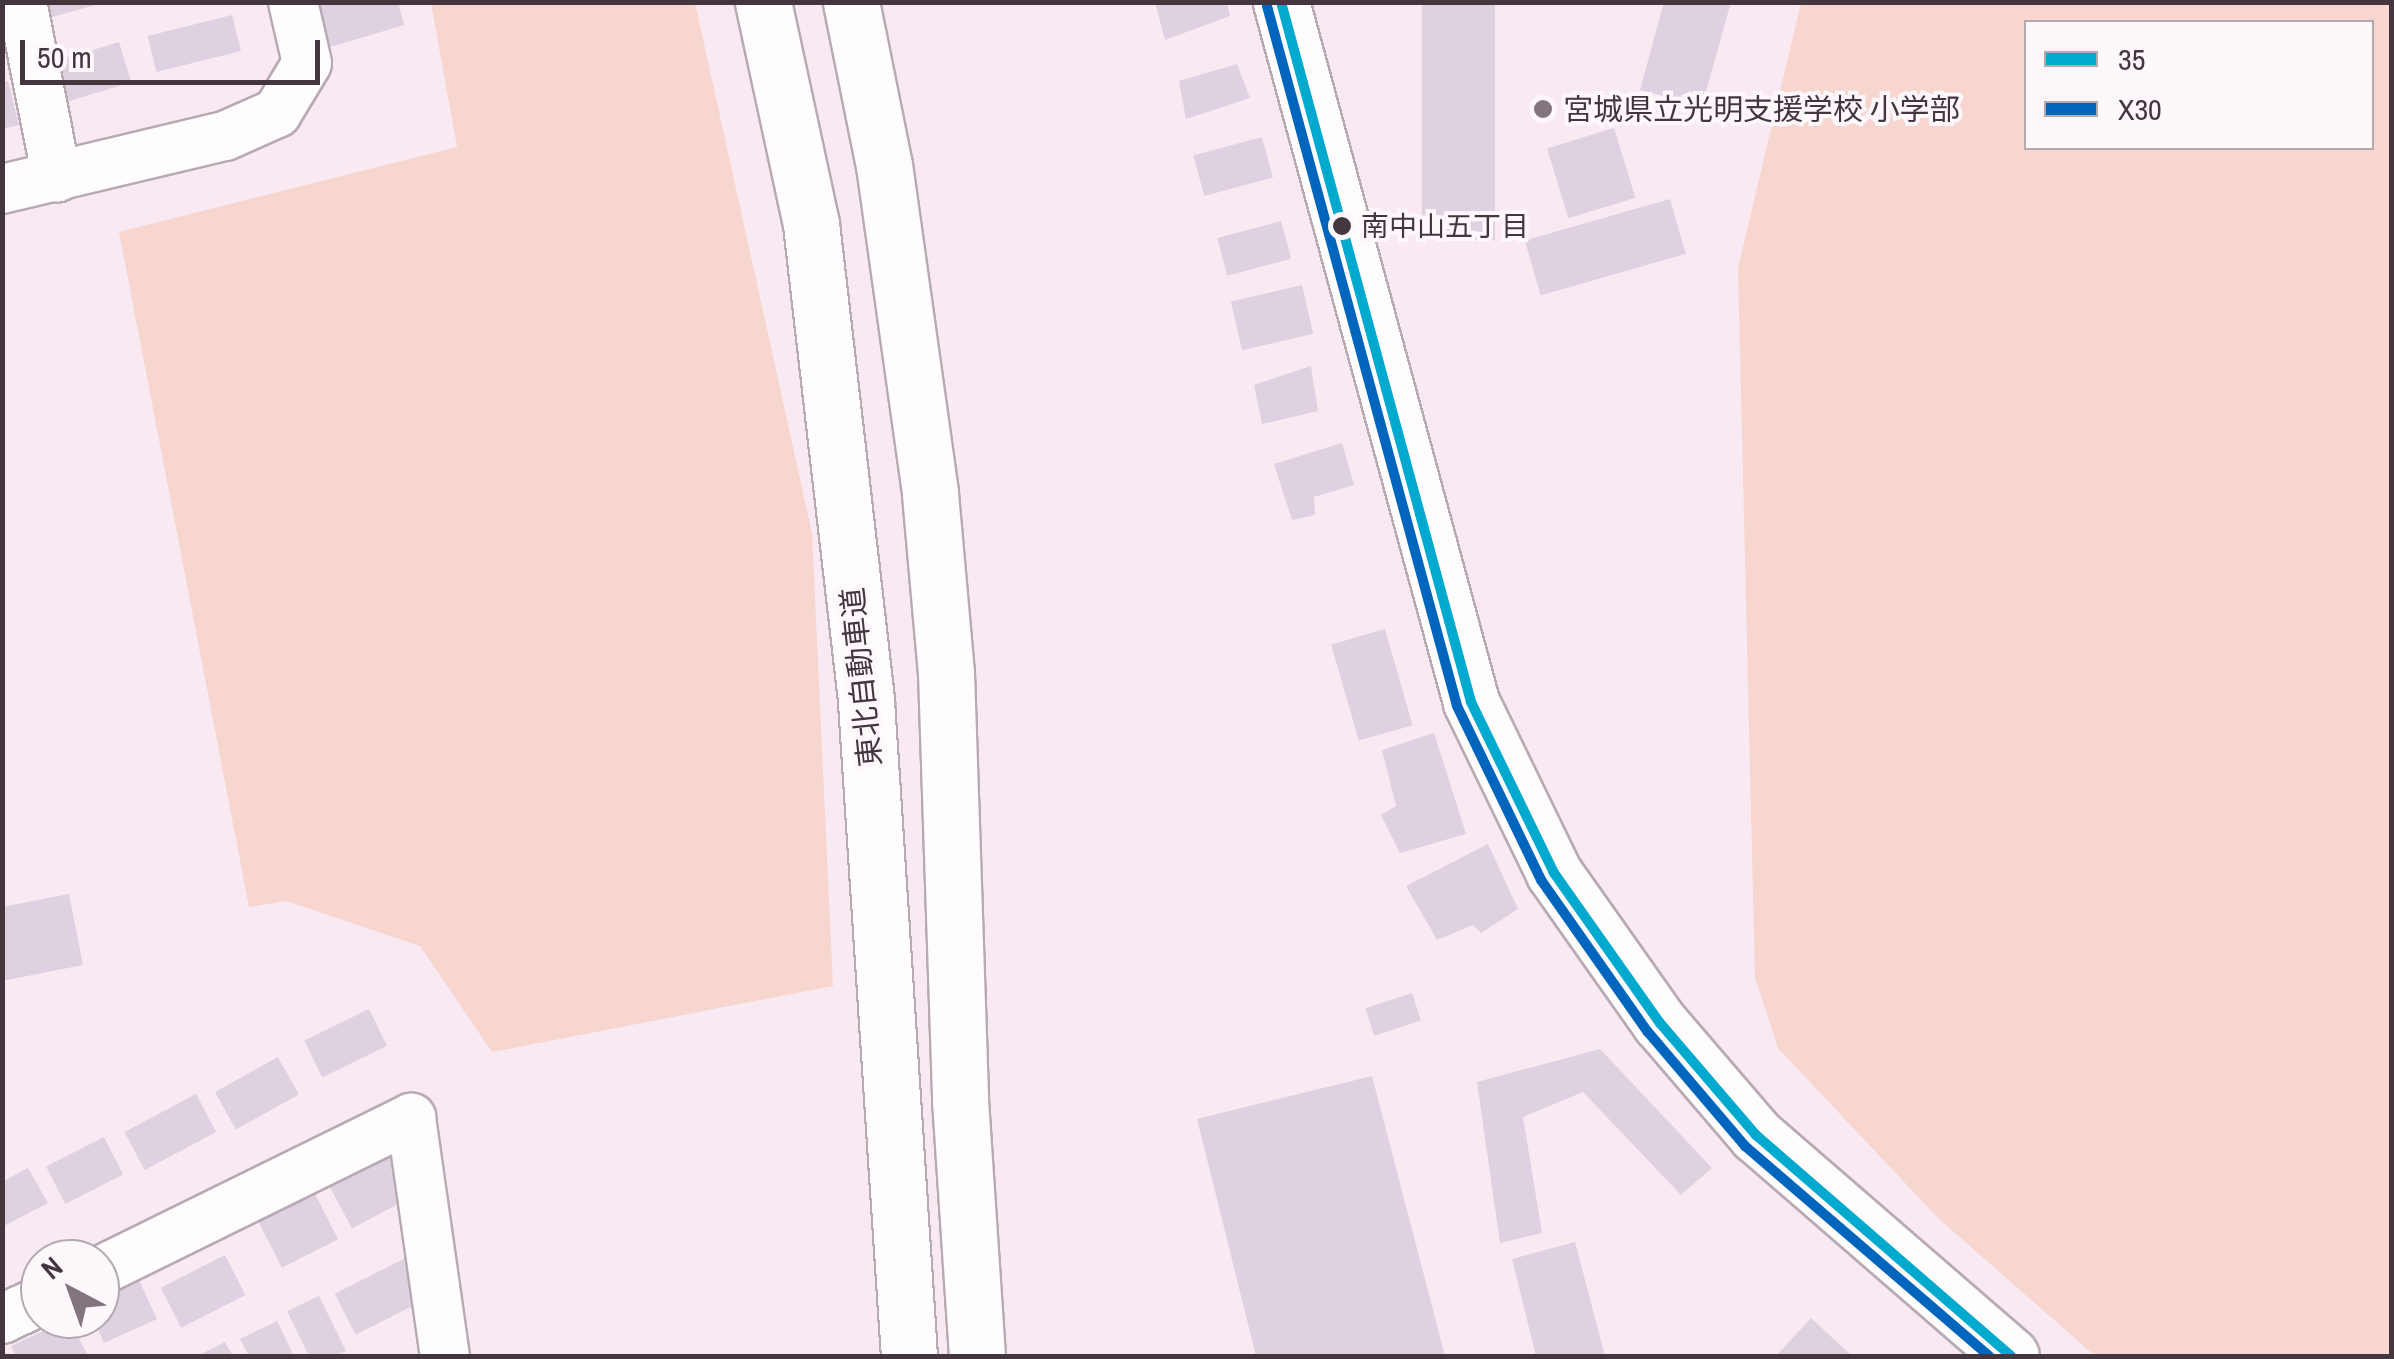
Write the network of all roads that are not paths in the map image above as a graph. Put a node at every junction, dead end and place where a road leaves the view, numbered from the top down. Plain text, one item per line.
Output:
1 (22, 2) edge
2 (293, 2) edge
3 (764, 2) edge
4 (851, 2) edge
5 (1280, 2) edge
6 (56, 178) junction
7 (2, 189) edge
8 (120, 1261) edge
9 (445, 1356) edge
10 (909, 1356) edge
11 (978, 1356) edge
12 (2011, 1356) edge

1 - 6 street
2 - 6 street
3 - 10 main road, 東北自動車道
4 - 11 main road
5 - 12 main road
6 - 7 street
8 - 9 street

